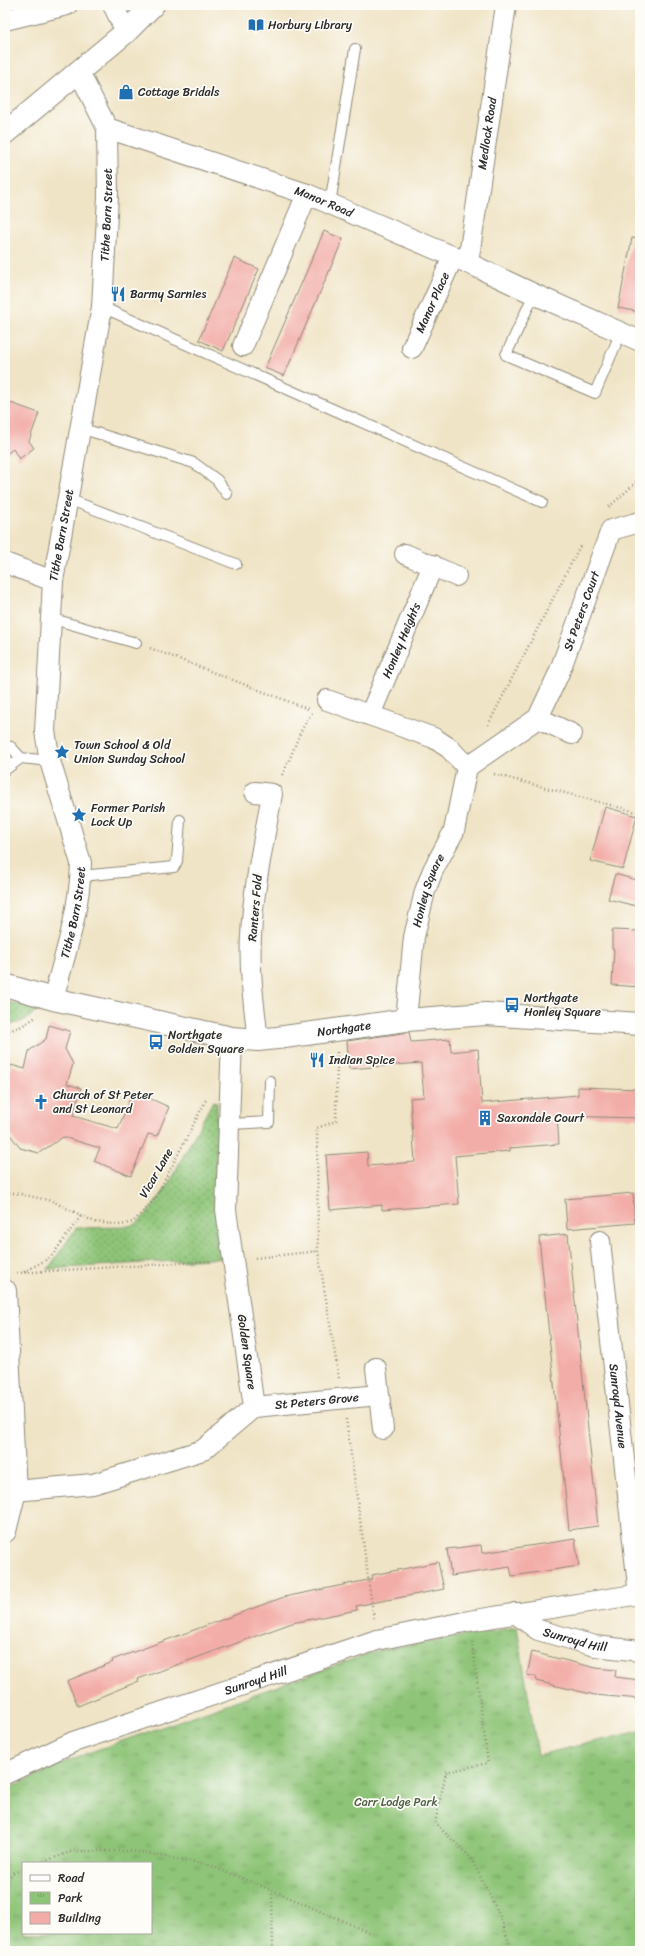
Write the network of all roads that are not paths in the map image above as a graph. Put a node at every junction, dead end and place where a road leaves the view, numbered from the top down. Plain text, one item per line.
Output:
1 (67, 5) edge
2 (113, 5) edge
3 (153, 5) edge
4 (506, 5) edge
5 (5, 20) edge
6 (126, 32) junction
7 (355, 49) dead end
8 (79, 72) junction
9 (107, 128) junction
10 (5, 133) edge
11 (307, 194) junction
12 (330, 204) junction
13 (460, 260) junction
14 (534, 294) junction
15 (102, 307) junction
16 (621, 332) junction
17 (640, 341) edge
18 (242, 346) dead end
19 (412, 348) dead end
20 (80, 428) junction
21 (227, 494) dead end
22 (68, 499) junction
23 (542, 502) dead end
24 (640, 522) edge
25 (405, 554) dead end
26 (5, 563) edge
27 (236, 564) dead end
28 (432, 566) junction
29 (456, 576) dead end
30 (53, 581) junction
31 (50, 618) junction
32 (136, 643) dead end
33 (321, 706) road end
34 (370, 715) junction
35 (538, 718) junction
36 (572, 734) dead end
37 (5, 746) edge
38 (21, 758) junction
39 (50, 761) junction
40 (467, 767) junction
41 (5, 770) edge
42 (263, 793) road end
43 (180, 820) dead end
44 (80, 876) junction
45 (5, 985) edge
46 (48, 998) junction
47 (406, 1020) junction
48 (640, 1024) edge
49 (232, 1038) junction
50 (258, 1040) junction
51 (270, 1081) dead end
52 (229, 1124) junction
53 (600, 1241) dead end
54 (8, 1282) edge
55 (6, 1338) edge
56 (376, 1368) dead end
57 (379, 1395) junction
58 (254, 1406) junction
59 (383, 1429) dead end
60 (15, 1491) junction
61 (5, 1531) edge
62 (640, 1595) edge
63 (515, 1613) junction
64 (640, 1651) edge
65 (5, 1774) edge

1 - 5 street
2 - 6 street
3 - 6 street
4 - 13 street, Medlock Road
6 - 8 street
7 - 12 lane
8 - 9 street, Tithe Barn Street
8 - 10 street
9 - 11 street, Manor Road
9 - 15 street, Tithe Barn Street
11 - 12 street, Manor Road
11 - 18 street
12 - 13 street, Manor Road
13 - 14 street, Manor Road
13 - 19 street, Manor Place
14 - 16 street, Manor Road
14 - 16 lane
15 - 20 street, Tithe Barn Street
15 - 23 lane
16 - 17 street, Manor Road
20 - 21 lane
20 - 22 street, Tithe Barn Street
22 - 27 lane
22 - 30 street, Tithe Barn Street
24 - 35 street, St Peters Court
25 - 28 street
26 - 30 street
28 - 29 street
28 - 34 street, Honley Heights
30 - 31 street, Tithe Barn Street
31 - 32 lane
31 - 39 street, Tithe Barn Street
33 - 34 street
34 - 40 street
35 - 36 street
35 - 40 street
37 - 38 lane
38 - 39 lane
38 - 41 lane
39 - 44 street, Tithe Barn Street
40 - 47 street, Honley Square
42 - 50 street, Ranters Fold
43 - 44 lane
44 - 46 street, Tithe Barn Street
45 - 46 street, Northgate
46 - 49 street, Northgate
47 - 48 street, Northgate
47 - 50 street, Northgate
49 - 50 street, Northgate
49 - 52 street, Golden Square
51 - 52 lane
52 - 58 street, Golden Square
53 - 62 street, Sunroyd Avenue
54 - 55 street
55 - 60 street
56 - 57 street
57 - 58 street, St Peters Grove
57 - 59 street
58 - 60 street, Golden Square
60 - 61 street
62 - 63 street, Sunroyd Hill
63 - 64 street, Sunroyd Hill
63 - 65 street, Sunroyd Hill

